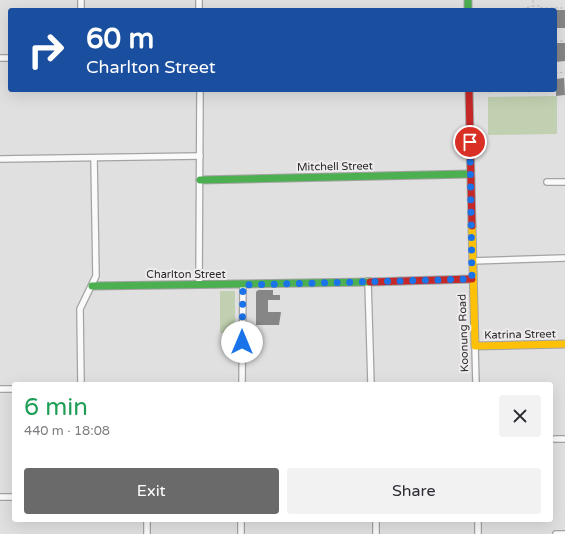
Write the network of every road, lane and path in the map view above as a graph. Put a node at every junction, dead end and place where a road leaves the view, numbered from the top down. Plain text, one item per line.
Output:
1 (533, 0) edge
2 (533, 6) junction
3 (525, 8) edge
4 (565, 8) edge
5 (200, 92) edge
6 (469, 92) edge
7 (200, 156) junction
8 (0, 158) edge
9 (94, 158) junction
10 (470, 174) junction
11 (200, 180) junction
12 (547, 182) dead end
13 (565, 182) edge
14 (565, 258) edge
15 (472, 261) junction
16 (472, 279) junction
17 (368, 281) junction
18 (199, 285) junction
19 (243, 285) junction
20 (92, 286) junction
21 (565, 344) edge
22 (475, 346) junction
23 (81, 382) edge
24 (242, 382) edge
25 (371, 382) edge
26 (476, 382) edge
27 (0, 389) edge
28 (12, 389) edge
29 (555, 439) dead end
30 (565, 439) edge
31 (0, 497) edge
32 (12, 497) edge
33 (147, 522) edge
34 (242, 522) edge
35 (376, 522) edge
36 (478, 522) edge
37 (147, 534) edge
38 (241, 534) edge
39 (376, 534) edge
40 (478, 534) edge
41 (556, 534) edge
42 (565, 534) edge

1 - 2 path
2 - 3 path
2 - 4 path
5 - 7 street
6 - 10 street, Koonung Road
7 - 9 street
7 - 11 street
8 - 9 street
9 - 20 street
10 - 11 street, Mitchell Street
10 - 15 street, Koonung Road
11 - 18 street
12 - 13 street
14 - 15 street
15 - 16 street, Koonung Road
16 - 17 street, Charlton Street
16 - 22 street, Koonung Road
17 - 19 street, Charlton Street
17 - 25 street
18 - 19 street, Charlton Street
18 - 20 street, Charlton Street
19 - 24 street
20 - 23 street
21 - 22 street, Katrina Street
22 - 26 street, Koonung Road
27 - 28 street
29 - 30 street
31 - 32 street
33 - 37 street
34 - 38 street
35 - 39 street
36 - 40 street
41 - 42 street

